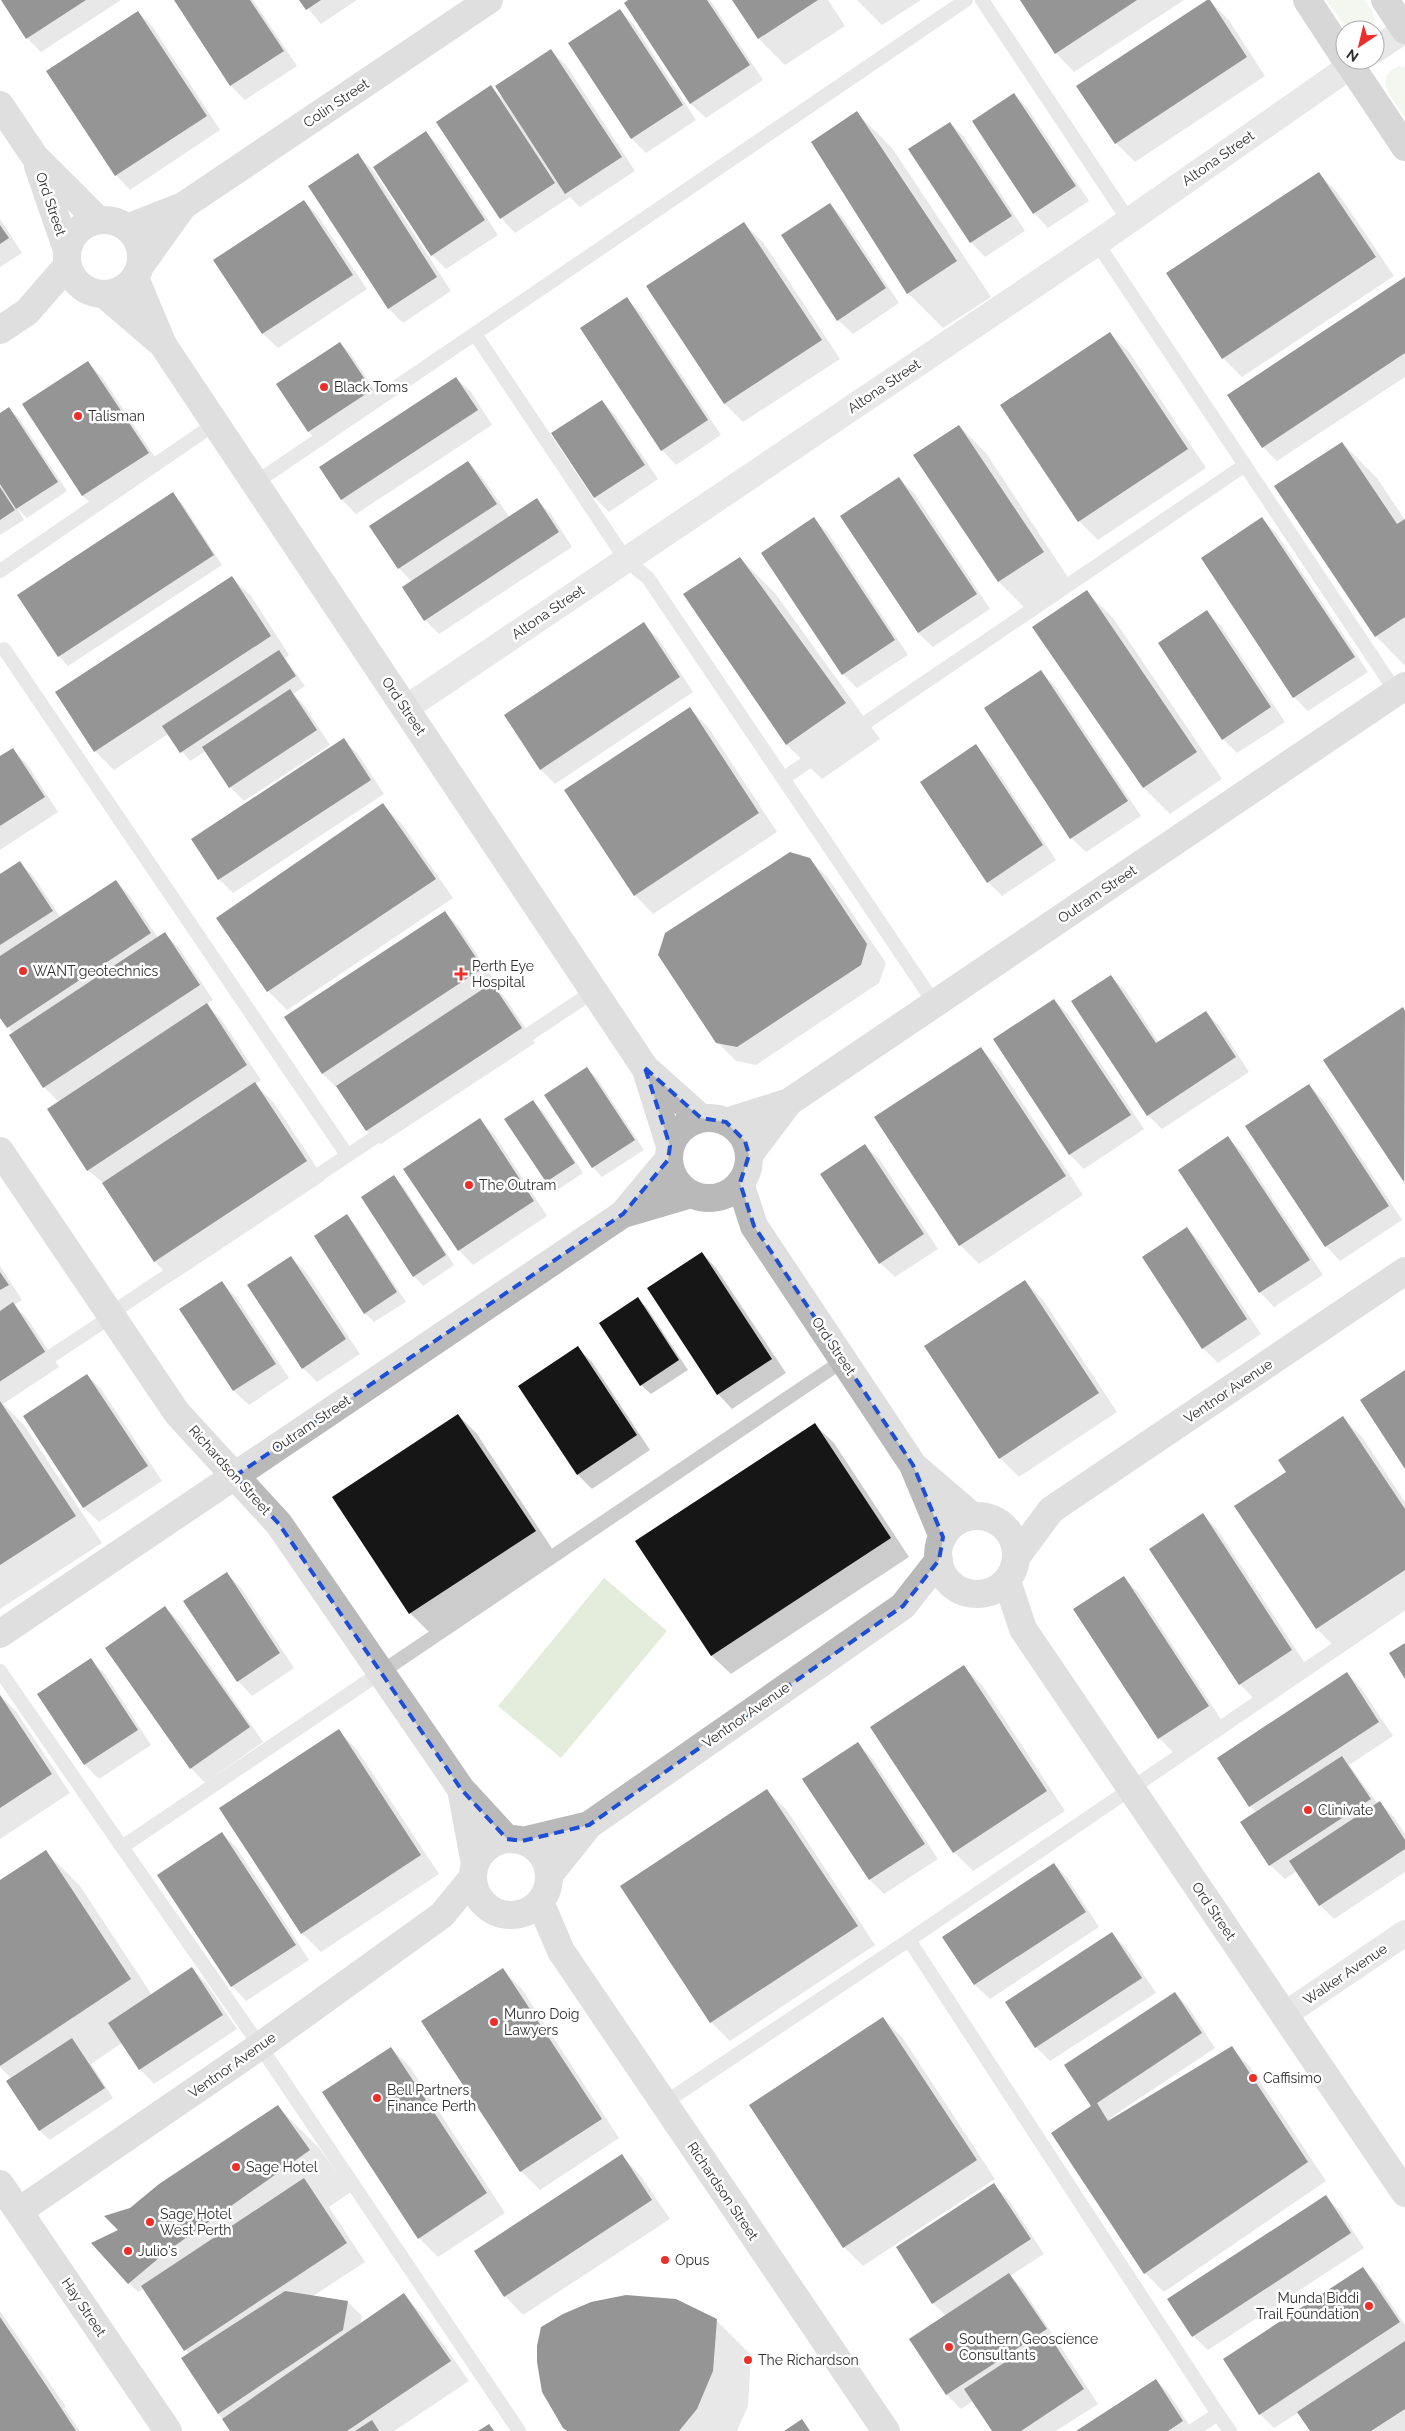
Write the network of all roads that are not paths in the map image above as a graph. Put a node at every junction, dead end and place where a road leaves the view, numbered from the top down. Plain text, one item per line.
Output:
1 (489, 0) edge
2 (966, 0) edge
3 (982, 0) edge
4 (1307, 0) edge
5 (1385, 0) edge
6 (1405, 30) edge
7 (1335, 40) edge
8 (1385, 43) edge
9 (1338, 70) edge
10 (1356, 70) edge
11 (0, 106) edge
12 (1405, 147) edge
13 (35, 157) junction
14 (183, 206) junction
15 (98, 220) junction
16 (1129, 221) junction
17 (127, 228) junction
18 (1097, 243) junction
19 (68, 258) junction
20 (137, 272) junction
21 (98, 293) junction
22 (27, 312) junction
23 (0, 330) edge
24 (475, 334) junction
25 (163, 345) junction
26 (216, 423) junction
27 (1244, 465) junction
28 (255, 483) junction
29 (626, 560) junction
30 (0, 571) edge
31 (1, 648) edge
32 (1401, 689) edge
33 (406, 708) junction
34 (784, 778) junction
35 (594, 991) junction
36 (935, 1004) junction
37 (645, 1068) junction
38 (789, 1102) junction
39 (714, 1120) junction
40 (0, 1150) edge
41 (669, 1153) junction
42 (347, 1154) junction
43 (749, 1155) junction
44 (740, 1183) junction
45 (704, 1196) junction
46 (623, 1214) junction
47 (754, 1226) junction
48 (1405, 1271) edge
49 (111, 1315) junction
50 (844, 1360) junction
51 (0, 1390) edge
52 (913, 1465) junction
53 (234, 1476) junction
54 (1051, 1510) junction
55 (972, 1516) junction
56 (998, 1522) junction
57 (941, 1548) junction
58 (1012, 1568) junction
59 (966, 1592) junction
60 (1405, 1602) edge
61 (903, 1606) junction
62 (1023, 1629) junction
63 (0, 1634) edge
64 (0, 1671) edge
65 (381, 1672) junction
66 (1131, 1788) junction
67 (461, 1789) junction
68 (589, 1825) junction
69 (514, 1840) junction
70 (122, 1847) junction
71 (474, 1870) junction
72 (549, 1875) junction
73 (540, 1902) junction
74 (499, 1913) junction
75 (442, 1915) junction
76 (1405, 1933) edge
77 (909, 1940) junction
78 (561, 1951) junction
79 (1284, 2015) junction
80 (260, 2046) junction
81 (664, 2103) junction
82 (0, 2184) edge
83 (1405, 2193) edge
84 (19, 2211) junction
85 (1218, 2414) junction
86 (1405, 2427) edge
87 (168, 2431) edge
88 (519, 2431) edge
89 (886, 2431) edge
90 (1192, 2431) edge
91 (1230, 2431) edge
92 (1400, 2431) edge

1 - 14 street, Colin Street
2 - 24 lane
3 - 16 lane
4 - 7 main road
5 - 6 main road
6 - 8 street
9 - 16 street, Altona Street
10 - 12 main road
11 - 13 street, Ord Street
13 - 15 street, Ord Street
13 - 19 street, Ord Street
14 - 17 street, Colin Street
14 - 20 street, Colin Street
15 - 17 street
15 - 19 street
16 - 18 street, Altona Street
17 - 20 street
18 - 27 lane
18 - 29 street, Altona Street
19 - 21 street
19 - 22 street
20 - 21 street
20 - 25 street, Ord Street
21 - 22 street
21 - 25 street, Ord Street
22 - 23 street
24 - 28 lane
24 - 29 lane
25 - 26 street, Ord Street
26 - 28 street, Ord Street
26 - 30 lane
27 - 32 lane
27 - 34 lane
28 - 33 street, Ord Street
29 - 33 street, Altona Street
29 - 34 lane
31 - 42 lane
32 - 36 street, Outram Street
33 - 35 street, Ord Street
34 - 36 lane
35 - 37 street, Ord Street
35 - 42 lane
36 - 38 street, Outram Street
37 - 39 street, Ord Street
37 - 41 street, Ord Street
38 - 39 street, Outram Street
38 - 43 street, Outram Street
39 - 41 street
39 - 43 street
40 - 49 street, Richardson Street
41 - 45 street
41 - 46 street, Outram Street
42 - 49 lane
43 - 44 street
44 - 45 street
44 - 47 street, Ord Street
45 - 46 street, Outram Street
45 - 47 street, Ord Street
46 - 53 street, Outram Street
47 - 50 street, Ord Street
48 - 54 street, Ventnor Avenue
49 - 51 lane
49 - 53 street, Richardson Street
50 - 52 street, Ord Street
50 - 65 lane
52 - 55 street, Ord Street
52 - 57 street, Ord Street
53 - 63 street, Outram Street
53 - 65 street, Richardson Street
54 - 56 street, Ventnor Avenue
54 - 58 street, Ventnor Avenue
55 - 56 street
55 - 57 street
56 - 58 street
57 - 59 street
57 - 61 street, Ventnor Avenue
58 - 59 street
58 - 62 street, Ord Street
59 - 61 street, Ventnor Avenue
59 - 62 street, Ord Street
60 - 66 lane
61 - 68 street, Ventnor Avenue
62 - 66 street, Ord Street
64 - 70 lane
65 - 67 street, Richardson Street
65 - 70 lane
66 - 77 lane
66 - 79 street, Ord Street
67 - 69 street, Richardson Street
67 - 71 street, Richardson Street
68 - 69 street, Ventnor Avenue
68 - 72 street, Ventnor Avenue
69 - 71 street
69 - 72 street
70 - 80 lane
71 - 74 street
71 - 75 street, Ventnor Avenue
72 - 73 street
73 - 74 street
73 - 78 street, Richardson Street
74 - 75 street
74 - 78 street, Richardson Street
75 - 80 street, Ventnor Avenue
76 - 79 street, Walker Avenue
77 - 81 lane
77 - 85 lane
78 - 81 street, Richardson Street
79 - 83 street, Ord Street
80 - 84 street, Ventnor Avenue
80 - 88 lane
81 - 89 street, Richardson Street
82 - 84 street, Hay Street
84 - 87 street, Hay Street
85 - 90 lane
85 - 91 lane
86 - 92 lane

